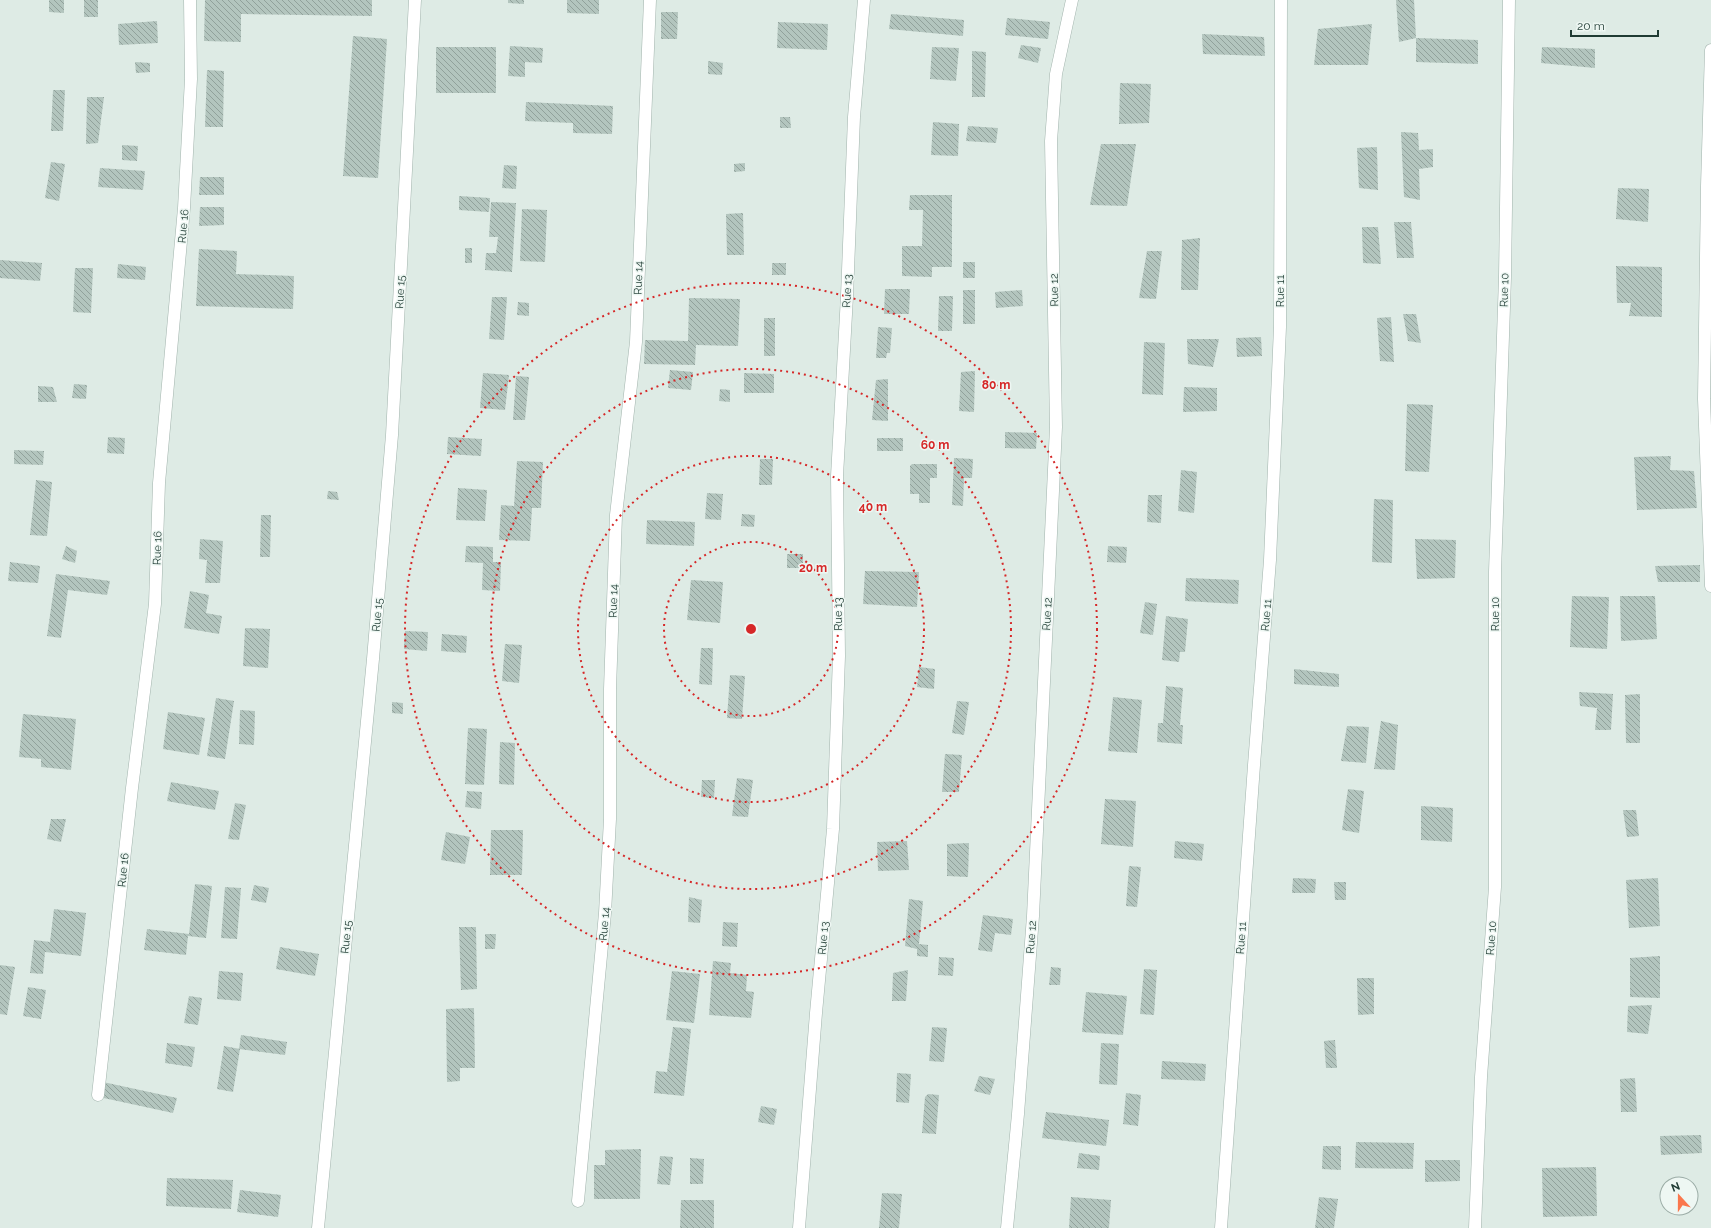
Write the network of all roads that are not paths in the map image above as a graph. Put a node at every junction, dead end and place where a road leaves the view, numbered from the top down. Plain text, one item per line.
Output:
1 (190, 0) edge
2 (415, 0) edge
3 (650, 0) edge
4 (864, 0) edge
5 (1072, 0) edge
6 (1281, 0) edge
7 (1509, 0) edge
8 (1711, 50) edge
9 (1711, 586) edge
10 (98, 1095) dead end
11 (578, 1201) dead end
12 (318, 1228) edge
13 (799, 1228) edge
14 (1007, 1228) edge
15 (1221, 1228) edge
16 (1475, 1228) edge

1 - 10 street, Rue 16
2 - 12 street, Rue 15
3 - 11 street, Rue 14
4 - 13 street, Rue 13
5 - 14 street, Rue 12
6 - 15 street, Rue 11
7 - 16 street, Rue 10
8 - 9 street

